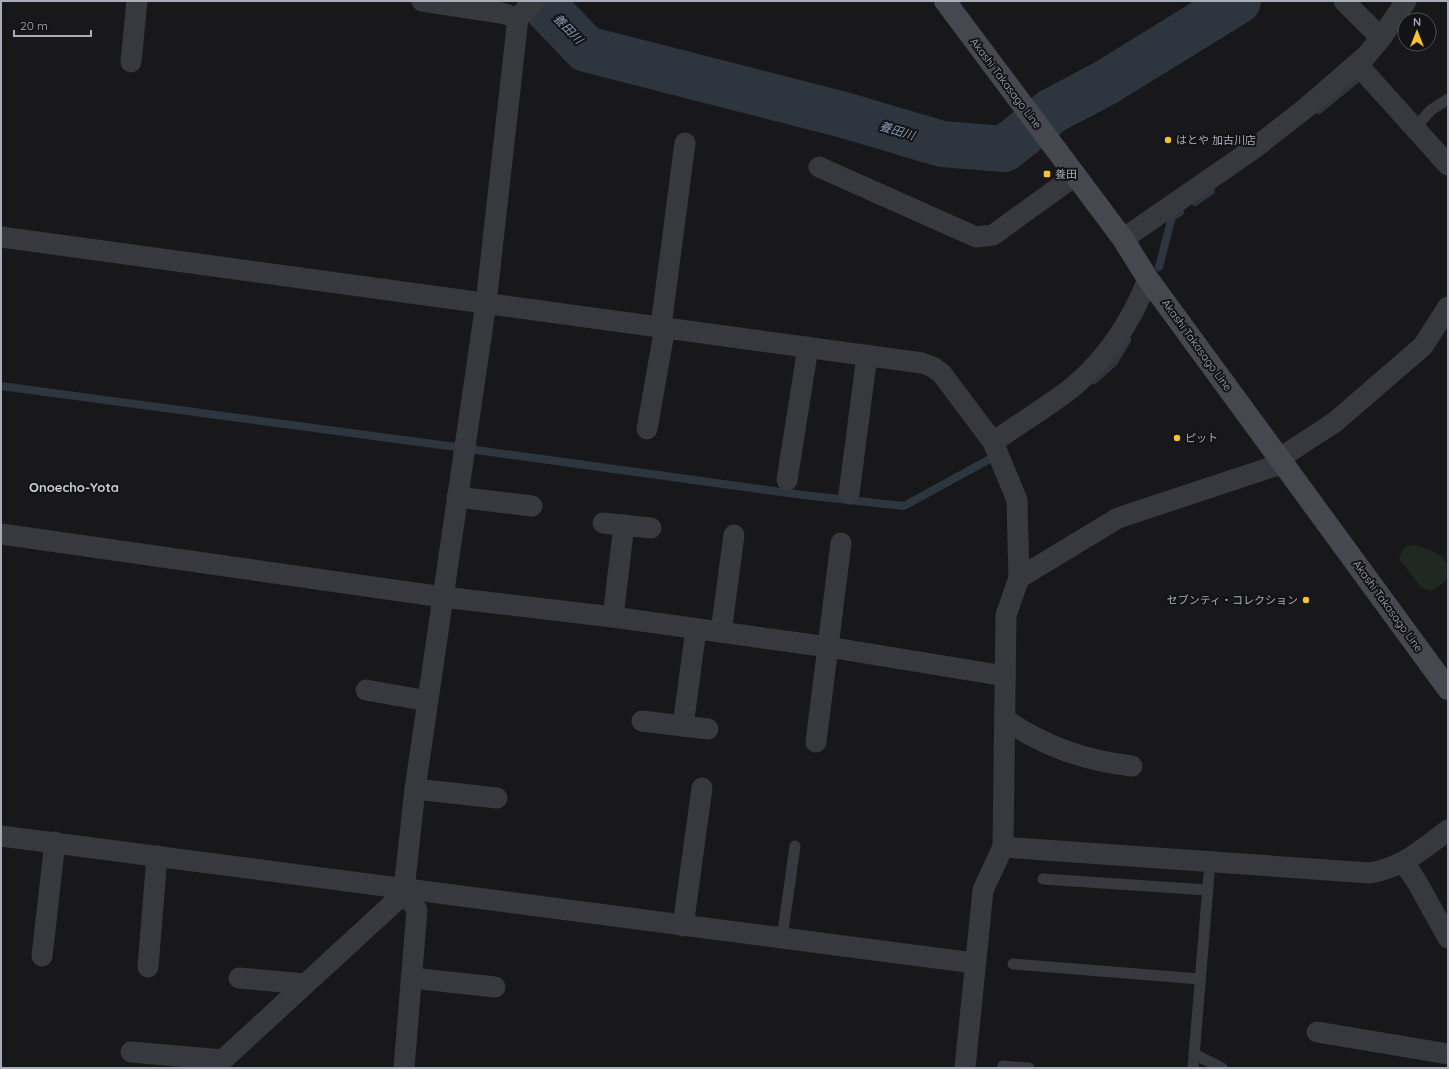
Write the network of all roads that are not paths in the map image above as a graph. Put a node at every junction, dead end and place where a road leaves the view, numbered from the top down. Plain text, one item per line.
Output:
1 (137, 1) edge
2 (422, 1) edge
3 (534, 1) edge
4 (945, 1) edge
5 (1344, 1) edge
6 (1406, 1) edge
7 (519, 18) junction
8 (1381, 38) junction
9 (131, 62) dead end
10 (1357, 64) junction
11 (1448, 99) edge
12 (1415, 128) junction
13 (685, 143) dead end
14 (1448, 165) edge
15 (819, 167) dead end
16 (1076, 175) junction
17 (1, 237) edge
18 (1123, 239) junction
19 (1148, 279) junction
20 (486, 303) junction
21 (1448, 307) edge
22 (663, 327) junction
23 (808, 347) junction
24 (867, 355) junction
25 (647, 429) dead end
26 (994, 442) junction
27 (1282, 460) junction
28 (787, 480) dead end
29 (849, 494) dead end
30 (457, 497) junction
31 (532, 506) dead end
32 (603, 523) dead end
33 (624, 525) junction
34 (651, 528) dead end
35 (1, 534) edge
36 (734, 534) dead end
37 (841, 543) dead end
38 (1019, 578) junction
39 (443, 597) junction
40 (613, 617) junction
41 (696, 629) junction
42 (721, 632) junction
43 (828, 647) junction
44 (1005, 676) junction
45 (1448, 689) edge
46 (366, 690) dead end
47 (428, 701) junction
48 (1006, 720) junction
49 (642, 721) dead end
50 (682, 726) junction
51 (708, 729) dead end
52 (816, 742) dead end
53 (1132, 766) dead end
54 (702, 788) dead end
55 (415, 789) junction
56 (497, 798) dead end
57 (1448, 830) edge
58 (1, 836) edge
59 (55, 842) junction
60 (795, 846) dead end
61 (1003, 847) junction
62 (157, 856) junction
63 (1210, 862) junction
64 (1404, 863) junction
65 (1043, 879) dead end
66 (404, 890) junction
67 (1207, 890) junction
68 (683, 926) junction
69 (782, 938) junction
70 (1448, 938) edge
71 (42, 956) dead end
72 (974, 963) junction
73 (1013, 964) dead end
74 (148, 966) dead end
75 (239, 978) dead end
76 (412, 978) junction
77 (1200, 979) junction
78 (305, 984) junction
79 (495, 987) dead end
80 (1317, 1032) dead end
81 (131, 1052) dead end
82 (1194, 1054) junction
83 (1448, 1054) edge
84 (218, 1064) edge
85 (1003, 1066) dead end
86 (404, 1068) edge
87 (965, 1068) edge
88 (1029, 1068) edge
89 (1193, 1068) edge
90 (1222, 1068) edge

1 - 9 street
2 - 7 street
3 - 7 street
4 - 16 main road, Akashi Takasago Line
5 - 8 street
6 - 8 street
7 - 20 street
8 - 10 street
10 - 12 street
10 - 18 street
11 - 12 lane
12 - 14 street
13 - 22 street
15 - 16 street
16 - 18 main road, Akashi Takasago Line
17 - 20 street
18 - 19 main road, Akashi Takasago Line
19 - 26 street
19 - 27 main road, Akashi Takasago Line
20 - 22 street
20 - 30 street
21 - 27 street
22 - 23 street
22 - 25 street
23 - 24 street
23 - 28 street
24 - 26 street
24 - 29 street
26 - 38 street
27 - 38 street
27 - 45 main road, Akashi Takasago Line
30 - 31 street
30 - 39 street
32 - 33 street
33 - 34 street
33 - 40 street
35 - 39 street
36 - 42 street
37 - 43 street
38 - 44 street
39 - 40 street
39 - 47 street
40 - 41 street
41 - 42 street
41 - 50 street
42 - 43 street
43 - 44 street
43 - 52 street
44 - 48 street
46 - 47 street
47 - 55 street
48 - 53 street
48 - 61 street
49 - 50 street
50 - 51 street
54 - 68 street
55 - 56 street
55 - 66 street
57 - 64 street
58 - 59 street
59 - 62 street
59 - 71 street
60 - 69 lane
61 - 63 street
61 - 72 street
62 - 66 street
62 - 74 street
63 - 64 street
63 - 67 lane
64 - 70 street
65 - 67 lane
66 - 68 street
66 - 76 street
66 - 78 street
67 - 77 lane
68 - 69 street
69 - 72 street
72 - 87 street
73 - 77 lane
75 - 78 street
76 - 79 street
76 - 86 street
77 - 82 lane
78 - 84 street
80 - 83 street
81 - 84 street
82 - 89 lane
82 - 90 lane
85 - 88 lane

